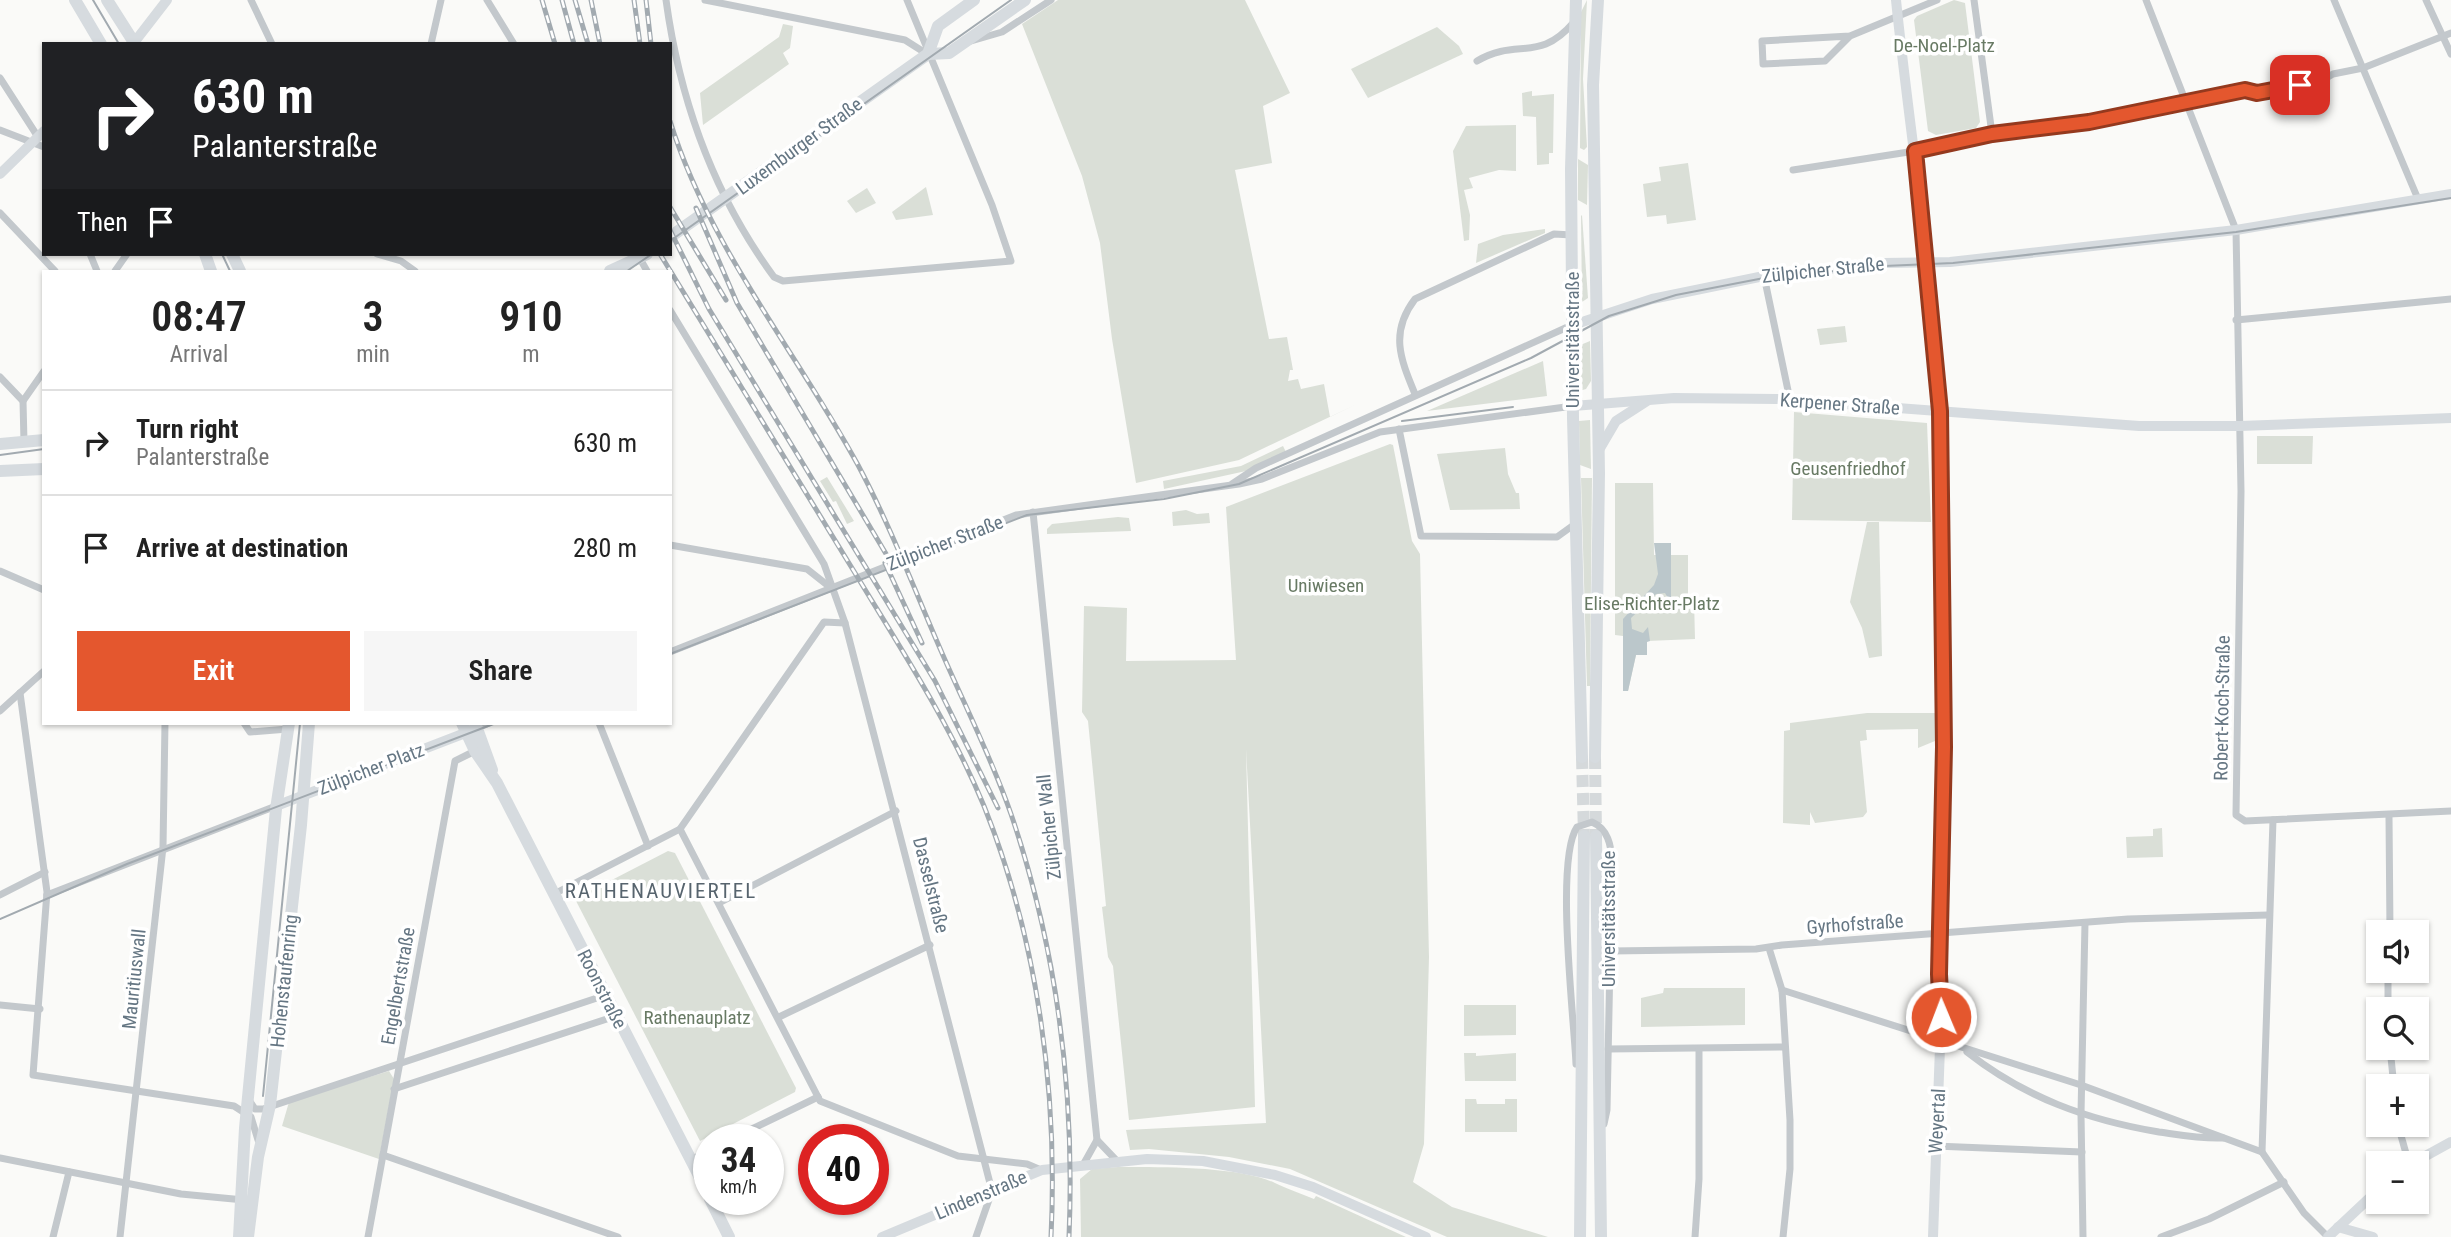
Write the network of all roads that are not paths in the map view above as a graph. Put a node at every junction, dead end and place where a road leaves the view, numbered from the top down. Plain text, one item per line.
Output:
1 (75, 0) edge
2 (107, 0) edge
3 (167, 0) edge
4 (251, 0) edge
5 (441, 0) edge
6 (487, 0) edge
7 (666, 0) edge
8 (705, 0) edge
9 (907, 0) edge
10 (974, 0) edge
11 (1025, 0) edge
12 (1051, 0) edge
13 (1576, 0) edge
14 (1896, 0) edge
15 (1937, 0) edge
16 (1974, 0) edge
17 (2146, 0) edge
18 (2334, 0) edge
19 (2426, 0) edge
20 (1599, 2) edge
21 (1897, 16) junction
22 (1574, 22) junction
23 (2447, 35) edge
24 (1850, 36) junction
25 (100, 42) edge
26 (133, 42) edge
27 (135, 42) edge
28 (271, 42) edge
29 (431, 42) edge
30 (513, 42) edge
31 (672, 42) edge
32 (963, 43) junction
33 (672, 44) edge
34 (928, 54) junction
35 (2451, 54) edge
36 (1477, 61) dead end
37 (2363, 68) junction
38 (0, 78) edge
39 (2188, 102) junction
40 (0, 130) edge
41 (1992, 134) junction
42 (39, 139) edge
43 (1594, 144) junction
44 (1572, 147) junction
45 (1915, 151) junction
46 (1793, 170) dead end
47 (0, 174) edge
48 (2451, 194) edge
49 (726, 198) junction
50 (2418, 200) junction
51 (0, 213) edge
52 (1573, 216) junction
53 (1597, 226) junction
54 (2236, 230) junction
55 (672, 236) edge
56 (1572, 236) junction
57 (385, 256) edge
58 (640, 256) edge
59 (1928, 262) junction
60 (54, 270) edge
61 (414, 270) edge
62 (612, 270) edge
63 (1764, 276) junction
64 (2451, 299) edge
65 (672, 313) edge
66 (1598, 316) junction
67 (2236, 320) junction
68 (1573, 325) junction
69 (42, 374) edge
70 (0, 377) edge
71 (1415, 394) junction
72 (1651, 399) junction
73 (1790, 400) junction
74 (23, 401) junction
75 (1598, 404) junction
76 (1573, 406) junction
77 (1940, 411) junction
78 (2451, 418) edge
79 (2240, 426) junction
80 (1399, 429) junction
81 (42, 440) edge
82 (24, 442) junction
83 (0, 444) edge
84 (1599, 450) junction
85 (42, 469) edge
86 (0, 471) edge
87 (1232, 484) junction
88 (1033, 512) junction
89 (1576, 524) junction
90 (672, 545) edge
91 (0, 571) edge
92 (831, 588) junction
93 (42, 589) edge
94 (845, 623) junction
95 (672, 651) edge
96 (42, 673) edge
97 (20, 693) junction
98 (0, 710) edge
99 (165, 725) edge
100 (245, 725) edge
101 (309, 725) edge
102 (600, 725) edge
103 (289, 726) edge
104 (474, 726) edge
105 (475, 751) junction
106 (497, 783) junction
107 (303, 796) junction
108 (276, 806) junction
109 (896, 811) junction
110 (2451, 811) edge
111 (2389, 816) junction
112 (2273, 820) junction
113 (680, 829) junction
114 (648, 846) junction
115 (163, 847) junction
116 (45, 872) junction
117 (0, 895) edge
118 (47, 895) junction
119 (554, 895) junction
120 (719, 903) junction
121 (2268, 915) junction
122 (2390, 920) edge
123 (2085, 922) junction
124 (1940, 934) junction
125 (930, 945) junction
126 (1769, 948) junction
127 (1611, 951) junction
128 (1782, 990) junction
129 (606, 995) junction
130 (0, 1005) edge
131 (40, 1009) junction
132 (616, 1016) junction
133 (779, 1017) junction
134 (1941, 1042) junction
135 (1785, 1047) junction
136 (1608, 1049) junction
137 (1699, 1049) junction
138 (1966, 1050) junction
139 (400, 1063) junction
140 (2081, 1085) junction
141 (1582, 1088) junction
142 (394, 1089) junction
143 (139, 1092) junction
144 (818, 1097) junction
145 (270, 1105) junction
146 (248, 1106) junction
147 (2081, 1114) junction
148 (761, 1124) edge
149 (1601, 1135) junction
150 (2224, 1138) junction
151 (1097, 1140) junction
152 (2451, 1142) edge
153 (1936, 1146) junction
154 (2082, 1152) junction
155 (2262, 1152) junction
156 (2429, 1154) edge
157 (383, 1156) junction
158 (258, 1157) junction
159 (0, 1158) edge
160 (983, 1159) junction
161 (691, 1160) joint
162 (1117, 1161) junction
163 (693, 1164) edge
164 (1083, 1165) junction
165 (1042, 1170) junction
166 (69, 1172) junction
167 (2284, 1182) junction
168 (128, 1184) junction
169 (992, 1191) junction
170 (248, 1201) junction
171 (2366, 1201) edge
172 (719, 1215) edge
173 (2338, 1227) junction
174 (54, 1237) edge
175 (120, 1237) edge
176 (239, 1237) edge
177 (248, 1237) edge
178 (368, 1237) edge
179 (618, 1237) edge
180 (729, 1237) edge
181 (882, 1237) edge
182 (976, 1237) edge
183 (1426, 1237) edge
184 (1580, 1237) edge
185 (1601, 1237) edge
186 (1695, 1237) edge
187 (1783, 1237) edge
188 (1933, 1237) edge
189 (2083, 1237) edge
190 (2161, 1237) edge
191 (2328, 1237) edge
192 (2373, 1237) edge

1 - 25 main road
2 - 26 main road
3 - 27 street
4 - 28 street
5 - 29 street
6 - 30 street
7 - 31 street
8 - 34 street
9 - 34 street
10 - 34 main road, Luxemburger Straße
11 - 32 main road, Luxemburger Straße
12 - 32 street
13 - 22 main road, Universitätsstraße
14 - 21 street, Weyertal
15 - 21 street
16 - 41 street
17 - 39 street
18 - 37 street
19 - 23 street
20 - 43 main road, Universitätsstraße
21 - 24 street
21 - 45 street, Weyertal
22 - 36 street
22 - 44 main road, Universitätsstraße
23 - 35 street
23 - 37 street
24 - 24 street
32 - 34 main road, Luxemburger Straße
33 - 49 street
34 - 49 main road, Luxemburger Straße
34 - 49 street
37 - 39 street
37 - 50 street
38 - 42 street
39 - 41 street
39 - 54 street
40 - 42 street
41 - 45 street
42 - 47 street
43 - 44 main road
43 - 53 main road, Universitätsstraße
44 - 52 main road, Universitätsstraße
45 - 46 street
45 - 59 street, Weyertal
48 - 50 street, Zülpicher Straße
49 - 55 main road, Luxemburger Straße
50 - 54 street, Zülpicher Straße
51 - 60 street
52 - 53 main road
52 - 56 main road, Universitätsstraße
53 - 66 main road, Universitätsstraße
54 - 59 street, Zülpicher Straße
54 - 67 street, Robert-Koch-Straße
56 - 68 main road, Universitätsstraße
56 - 71 street
57 - 61 street
58 - 62 main road
59 - 63 street, Zülpicher Straße
59 - 77 street, Weyertal
63 - 66 street, Zülpicher Straße
63 - 73 street
64 - 67 street
65 - 92 street, Dasselstraße
66 - 68 street, Zülpicher Straße
66 - 75 main road, Universitätsstraße
67 - 79 street, Robert-Koch-Straße
68 - 71 street, Zülpicher Straße
68 - 76 main road, Universitätsstraße
69 - 74 street
70 - 74 street
71 - 87 street, Zülpicher Straße
72 - 73 street, Kerpener Straße
72 - 75 street, Kerpener Straße
72 - 84 street
73 - 77 street, Kerpener Straße
74 - 82 street
75 - 76 street, Kerpener Straße
75 - 84 main road, Universitätsstraße
76 - 80 street, Kerpener Straße
76 - 89 main road, Universitätsstraße
77 - 79 street, Kerpener Straße
77 - 124 street, Weyertal
78 - 79 street, Kerpener Straße
79 - 112 street, Robert-Koch-Straße
80 - 87 street, Zülpicher Straße
80 - 89 street
81 - 82 main road
82 - 83 main road
84 - 89 main road, Universitätsstraße
85 - 86 main road
87 - 88 street, Zülpicher Straße
88 - 92 street, Zülpicher Straße
88 - 151 street, Zülpicher Wall
90 - 92 street
91 - 93 street
92 - 94 street, Dasselstraße
92 - 95 street, Zülpicher Straße
94 - 109 street, Dasselstraße
94 - 113 street
96 - 97 street
97 - 98 street
97 - 116 street
99 - 115 street, Mauritiuswall
100 - 103 street
101 - 107 main road, Hohenstaufenring
102 - 114 street
103 - 108 main road, Hohenstaufenring
104 - 105 main road, Roonstraße
104 - 106 main road, Roonstraße
104 - 107 street, Zülpicher Platz
105 - 106 main road, Roonstraße
105 - 139 street, Engelbertstraße
106 - 119 main road, Roonstraße
107 - 108 street, Zülpicher Platz
107 - 145 main road, Hohenstaufenring
108 - 115 street
108 - 146 main road, Hohenstaufenring
109 - 120 street
109 - 125 street, Dasselstraße
110 - 111 street
111 - 112 street
111 - 122 street
112 - 121 street
113 - 114 street
113 - 120 street
114 - 119 street
115 - 118 street
115 - 143 street, Mauritiuswall
116 - 117 street
116 - 118 street
118 - 131 street
119 - 129 main road, Roonstraße
120 - 133 street
121 - 123 street, Gyrhofstraße
121 - 155 street
123 - 124 street, Gyrhofstraße
123 - 140 street
124 - 126 street, Gyrhofstraße
124 - 134 street, Weyertal
125 - 133 street
125 - 160 street, Dasselstraße
126 - 127 street, Gyrhofstraße
126 - 128 street
127 - 136 street, Universitätsstraße
127 - 141 street, Universitätsstraße
128 - 134 street
128 - 135 street
129 - 132 main road, Roonstraße
129 - 139 street
130 - 131 street
131 - 143 street
132 - 142 street
132 - 161 main road, Roonstraße
133 - 144 street
134 - 138 street
134 - 153 street, Weyertal
135 - 137 street
135 - 187 street
136 - 137 street
136 - 149 street, Universitätsstraße
137 - 186 street
138 - 140 street
138 - 147 street
139 - 142 street, Engelbertstraße
139 - 145 street
140 - 147 street
140 - 150 street
141 - 149 main road, Universitätsstraße
141 - 184 main road, Universitätsstraße
142 - 157 street, Engelbertstraße
143 - 146 street
143 - 168 street, Mauritiuswall
144 - 148 street
144 - 160 street
145 - 146 street
145 - 158 main road, Hohenstaufenring
146 - 158 street
146 - 170 main road, Hohenstaufenring
147 - 150 street
147 - 154 street
149 - 185 main road, Universitätsstraße
150 - 155 street
151 - 162 street
151 - 164 street
152 - 156 street
153 - 154 street
153 - 188 street, Weyertal
154 - 189 street
155 - 167 street
157 - 178 street, Engelbertstraße
157 - 179 street
158 - 170 main road, Hohenstaufenring
159 - 166 street
160 - 165 street
160 - 169 street, Dasselstraße
161 - 163 main road, Roonstraße
162 - 164 street, Lindenstraße
162 - 183 street, Lindenstraße
164 - 165 street, Lindenstraße
165 - 169 street, Lindenstraße
166 - 168 street
166 - 174 street
167 - 190 street
167 - 191 street
168 - 170 street
168 - 175 street, Mauritiuswall
169 - 181 street, Lindenstraße
169 - 182 street
170 - 176 main road, Hohenstaufenring
170 - 177 main road, Hohenstaufenring
171 - 173 street
172 - 180 main road, Roonstraße
173 - 191 street
173 - 192 street

